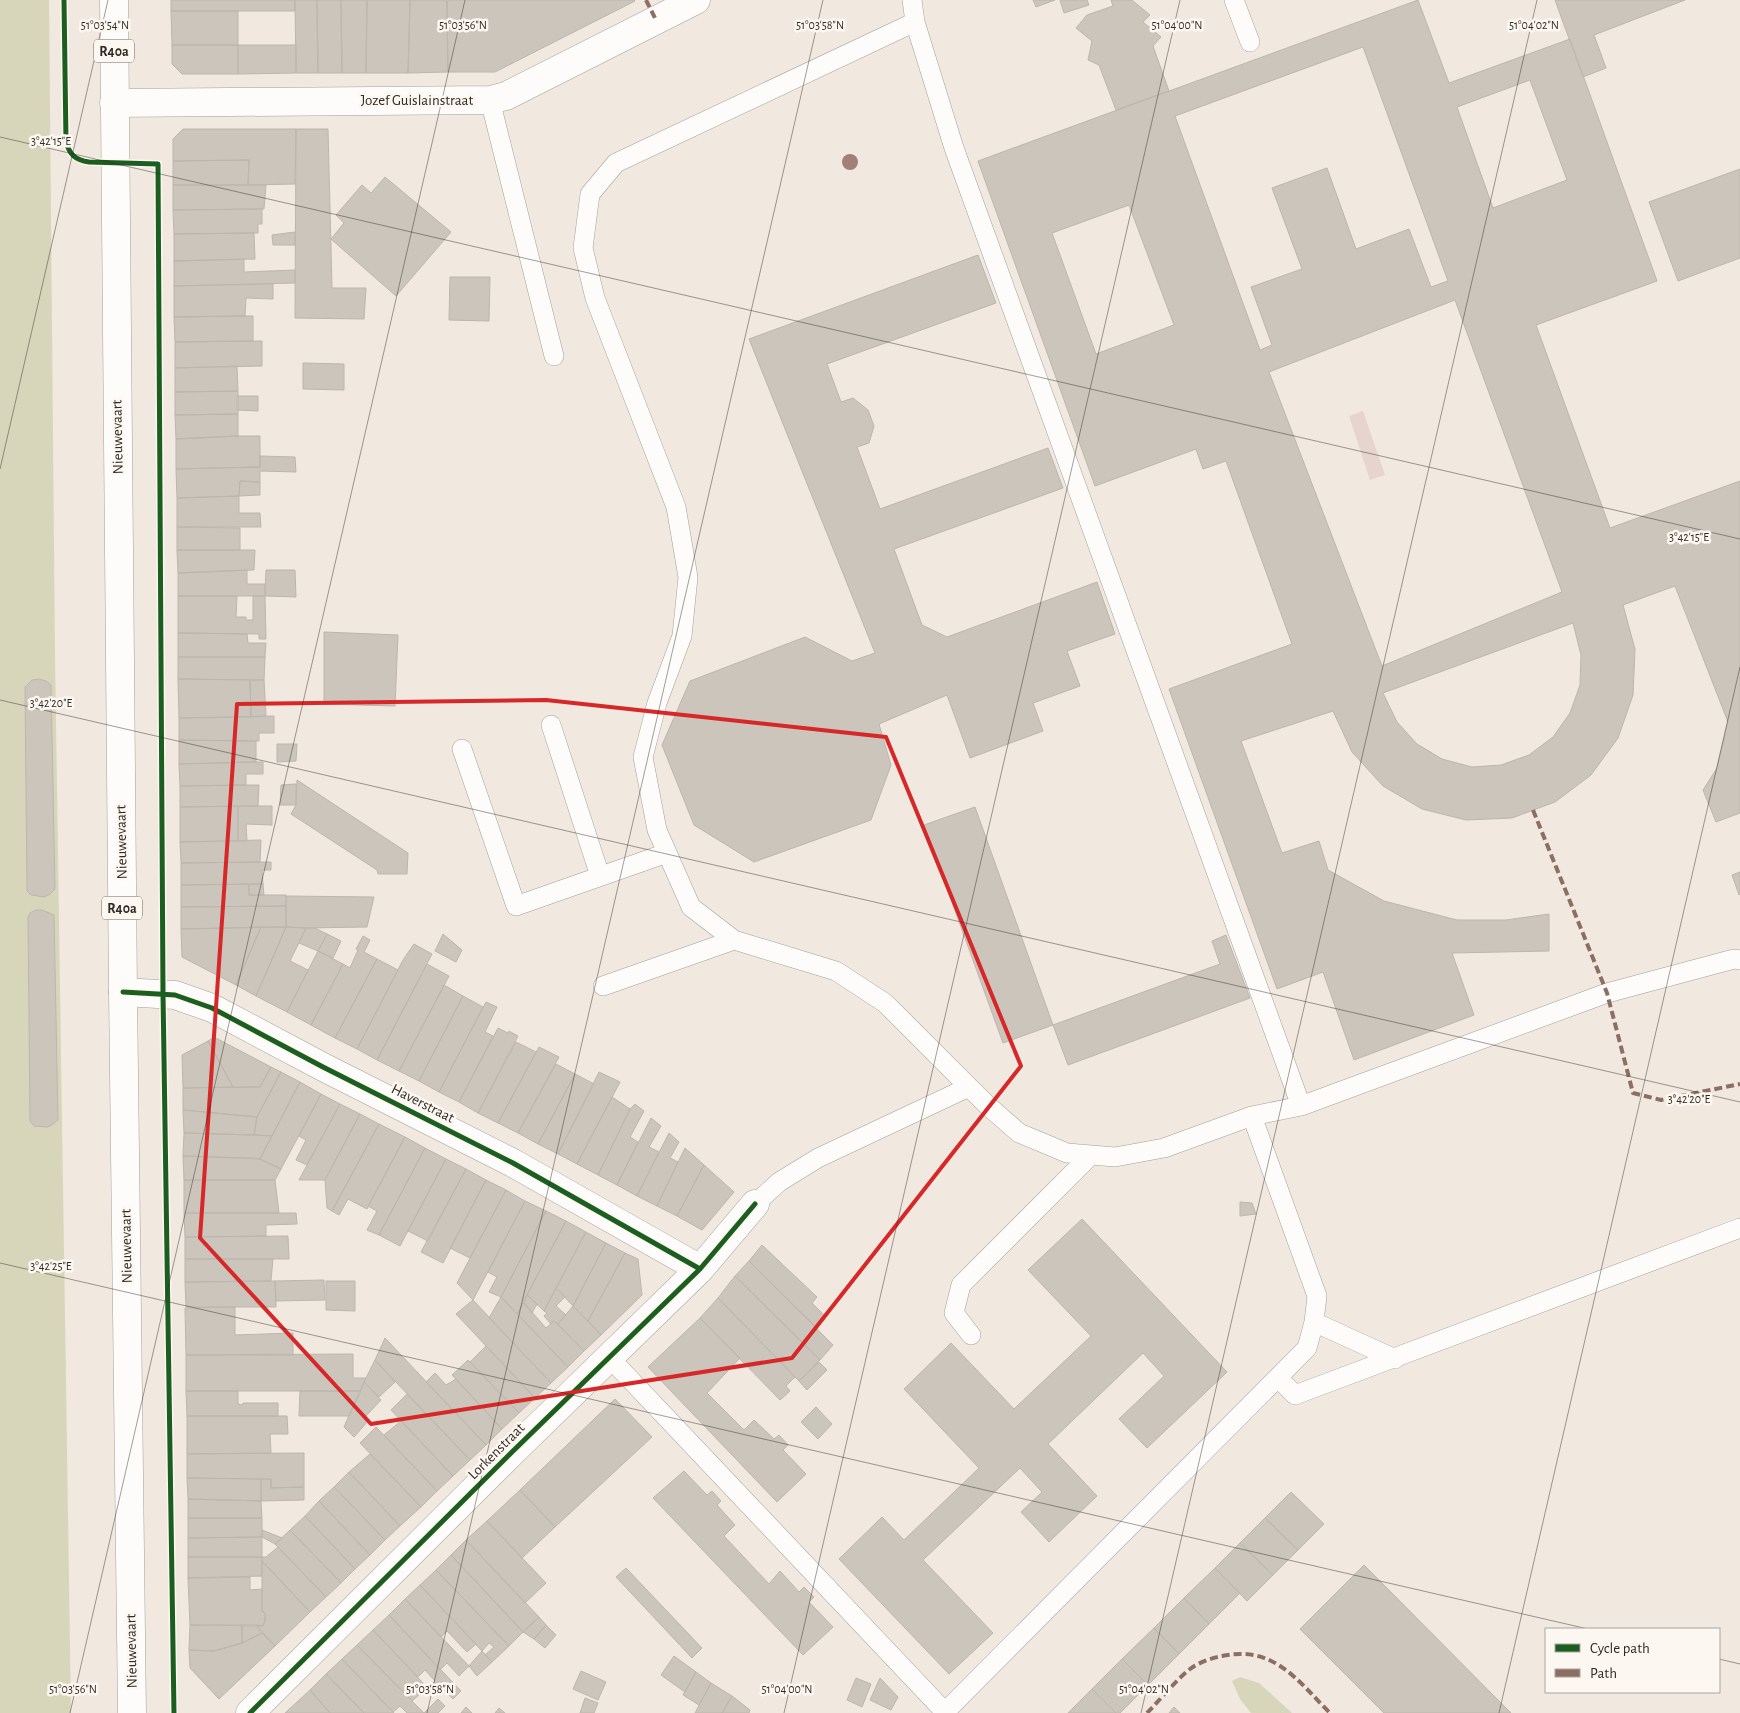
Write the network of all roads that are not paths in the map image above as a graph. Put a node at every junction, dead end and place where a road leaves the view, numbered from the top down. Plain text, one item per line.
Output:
1 (114, 0) edge
2 (696, 0) edge
3 (912, 0) edge
4 (1234, 0) edge
5 (915, 22) junction
6 (1250, 42) dead end
7 (490, 100) junction
8 (114, 103) junction
9 (554, 356) dead end
10 (551, 725) dead end
11 (462, 749) dead end
12 (667, 854) junction
13 (600, 876) junction
14 (734, 940) junction
15 (1740, 960) edge
16 (603, 986) dead end
17 (123, 992) junction
18 (969, 1087) junction
19 (1301, 1106) junction
20 (1252, 1116) junction
21 (1091, 1155) junction
22 (756, 1204) joint
23 (1740, 1228) edge
24 (700, 1269) junction
25 (1314, 1322) junction
26 (971, 1335) dead end
27 (609, 1357) junction
28 (1395, 1359) junction
29 (1278, 1378) junction
30 (132, 1713) edge
31 (250, 1713) edge

1 - 8 street, Nieuwevaart / R40a
2 - 7 street, Jozef Guislainstraat
3 - 5 lane
4 - 6 lane
5 - 12 lane
5 - 19 lane
7 - 8 street, Jozef Guislainstraat
7 - 9 lane
8 - 17 street, Nieuwevaart / R40a
10 - 13 lane
11 - 13 lane
12 - 13 lane
12 - 14 lane
14 - 16 lane
14 - 18 lane
15 - 19 lane
17 - 24 street, Haverstraat
17 - 30 street, Nieuwevaart / R40a
18 - 21 lane
18 - 22 lane
19 - 20 lane
20 - 21 lane
20 - 25 lane
21 - 26 lane
22 - 24 street, Lorkenstraat
23 - 28 lane
24 - 27 street, Lorkenstraat
25 - 28 lane
25 - 29 lane
27 - 29 lane
27 - 31 street, Lorkenstraat
28 - 29 lane

